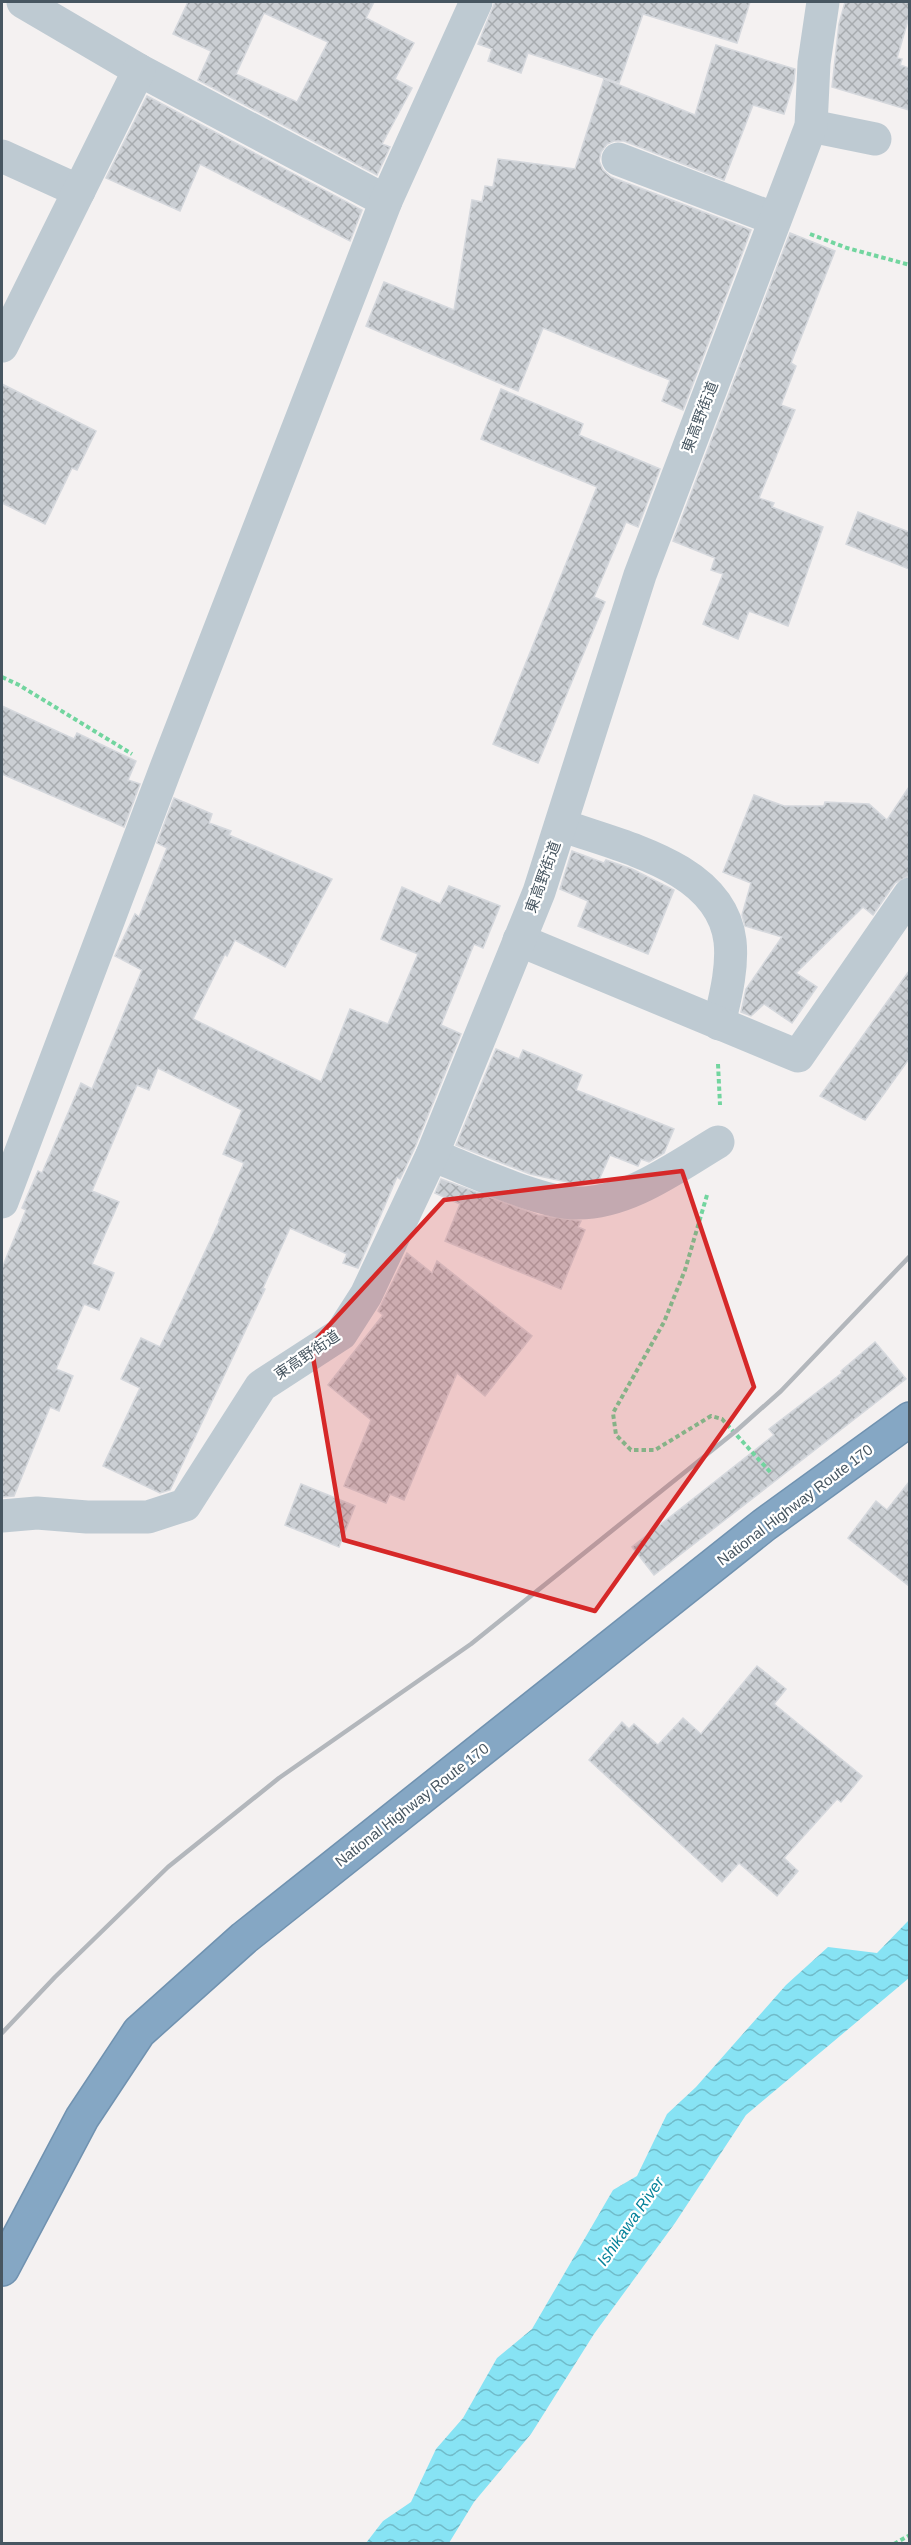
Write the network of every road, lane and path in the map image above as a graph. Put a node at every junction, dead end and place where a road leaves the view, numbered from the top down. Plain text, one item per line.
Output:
1 (23, 2) edge
2 (476, 2) edge
3 (823, 2) edge
4 (139, 70) junction
5 (811, 126) junction
6 (875, 140) dead end
7 (2, 156) edge
8 (618, 159) dead end
9 (79, 191) junction
10 (386, 201) junction
11 (775, 219) junction
12 (909, 266) edge
13 (2, 346) edge
14 (2, 677) edge
15 (164, 773) junction
16 (561, 825) junction
17 (909, 894) edge
18 (519, 940) junction
19 (719, 1024) junction
20 (718, 1142) junction
21 (432, 1155) junction
22 (2, 1202) edge
23 (909, 1419) edge
24 (795, 1503) junction
25 (2, 1515) edge
26 (2, 2269) edge
27 (909, 2535) edge
28 (894, 2544) edge

1 - 4 street
2 - 10 street
3 - 5 street, 東高野街道
4 - 9 street
4 - 10 street
5 - 6 street
5 - 11 street, 東高野街道
7 - 9 street
8 - 11 street
9 - 13 street
10 - 15 street
11 - 12 path
11 - 16 street, 東高野街道
14 - 15 path
15 - 22 street
16 - 18 street, 東高野街道
16 - 19 street
17 - 19 street
18 - 19 street
18 - 21 street, 東高野街道
19 - 20 path
20 - 21 street
20 - 24 path
21 - 25 street, 東高野街道
23 - 24 highway, National Highway Route 170
24 - 26 highway, National Highway Route 170
27 - 28 path

